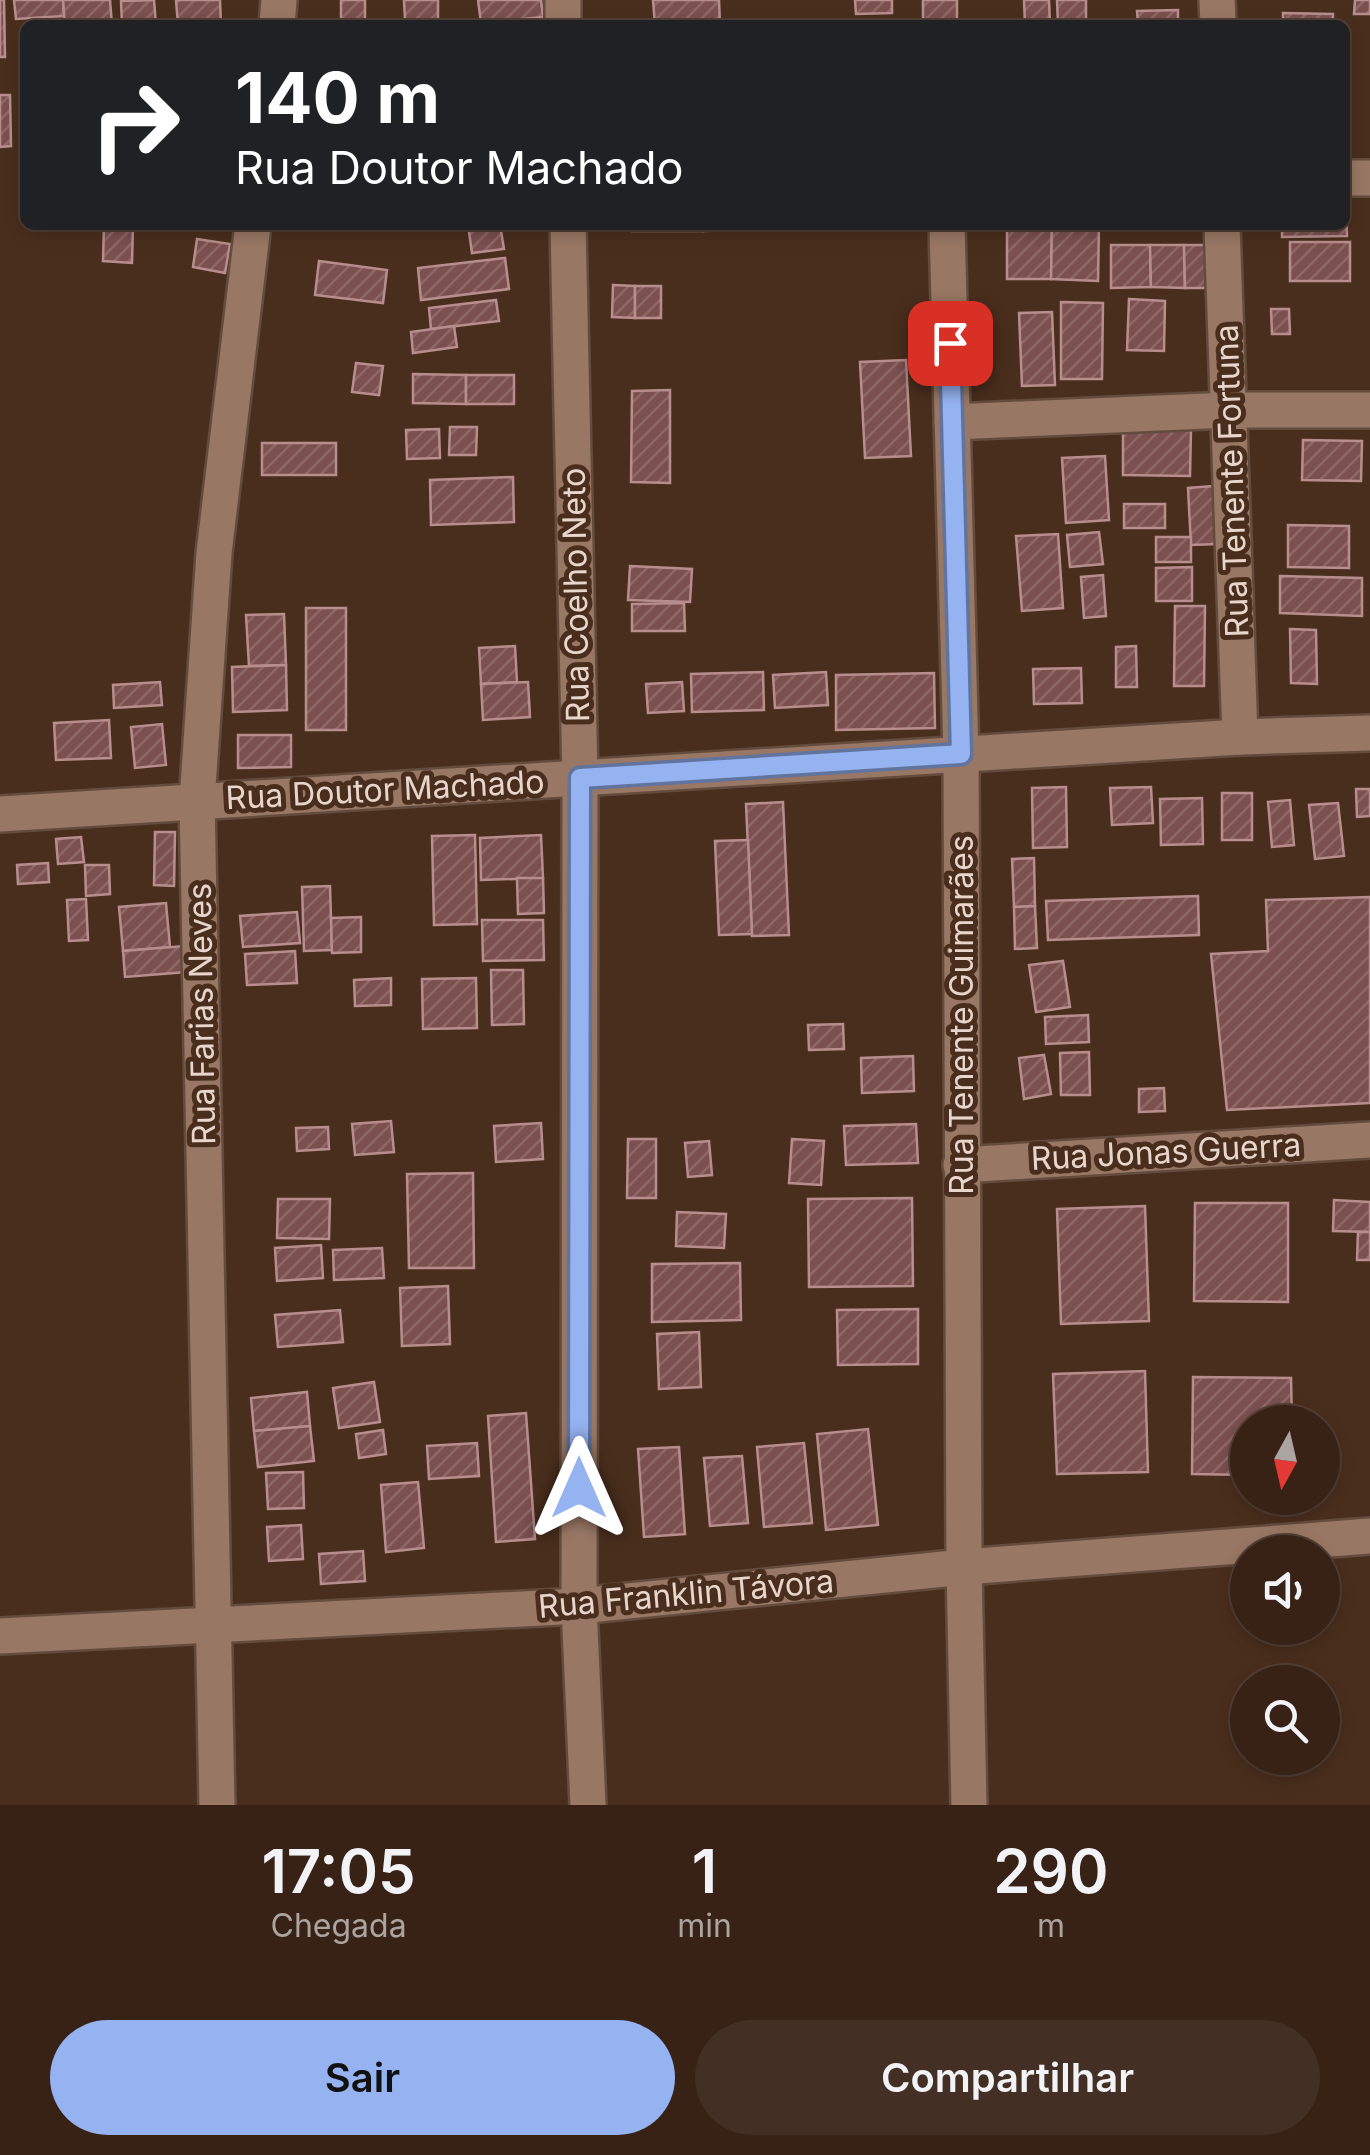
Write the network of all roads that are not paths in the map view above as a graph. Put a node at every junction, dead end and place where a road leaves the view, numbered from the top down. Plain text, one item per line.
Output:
1 (252, 230) edge
2 (568, 230) edge
3 (948, 230) edge
4 (1222, 230) edge
5 (1229, 410) junction
6 (1370, 410) edge
7 (952, 422) junction
8 (1370, 733) edge
9 (1240, 736) junction
10 (961, 754) junction
11 (580, 778) junction
12 (197, 801) junction
13 (0, 814) edge
14 (1370, 1140) edge
15 (962, 1165) junction
16 (1370, 1536) edge
17 (964, 1567) junction
18 (579, 1606) junction
19 (216, 1625) junction
20 (0, 1636) edge
21 (217, 1805) edge
22 (588, 1805) edge
23 (968, 1805) edge

1 - 12 street, Rua Farias Neves
2 - 11 street, Rua Coelho Neto
3 - 7 street, Rua Tenente Guimarães
4 - 5 street, Rua Tenente Fortuna
5 - 6 street
5 - 7 street
5 - 9 street, Rua Tenente Fortuna
7 - 10 street, Rua Tenente Guimarães
8 - 9 street, Rua Doutor Machado
9 - 10 street, Rua Doutor Machado
10 - 11 street, Rua Doutor Machado
10 - 15 street, Rua Tenente Guimarães
11 - 12 street, Rua Doutor Machado
11 - 18 street, Rua Coelho Neto
12 - 13 street, Rua Doutor Machado
12 - 19 street, Rua Farias Neves
14 - 15 street, Rua Jonas Guerra
15 - 17 street, Rua Tenente Guimarães
16 - 17 street, Rua Franklin Távora
17 - 18 street, Rua Franklin Távora
17 - 23 street, Rua Tenente Guimarães
18 - 19 street, Rua Franklin Távora
18 - 22 street, Rua Coelho Neto
19 - 20 street, Rua Franklin Távora
19 - 21 street, Rua Farias Neves

